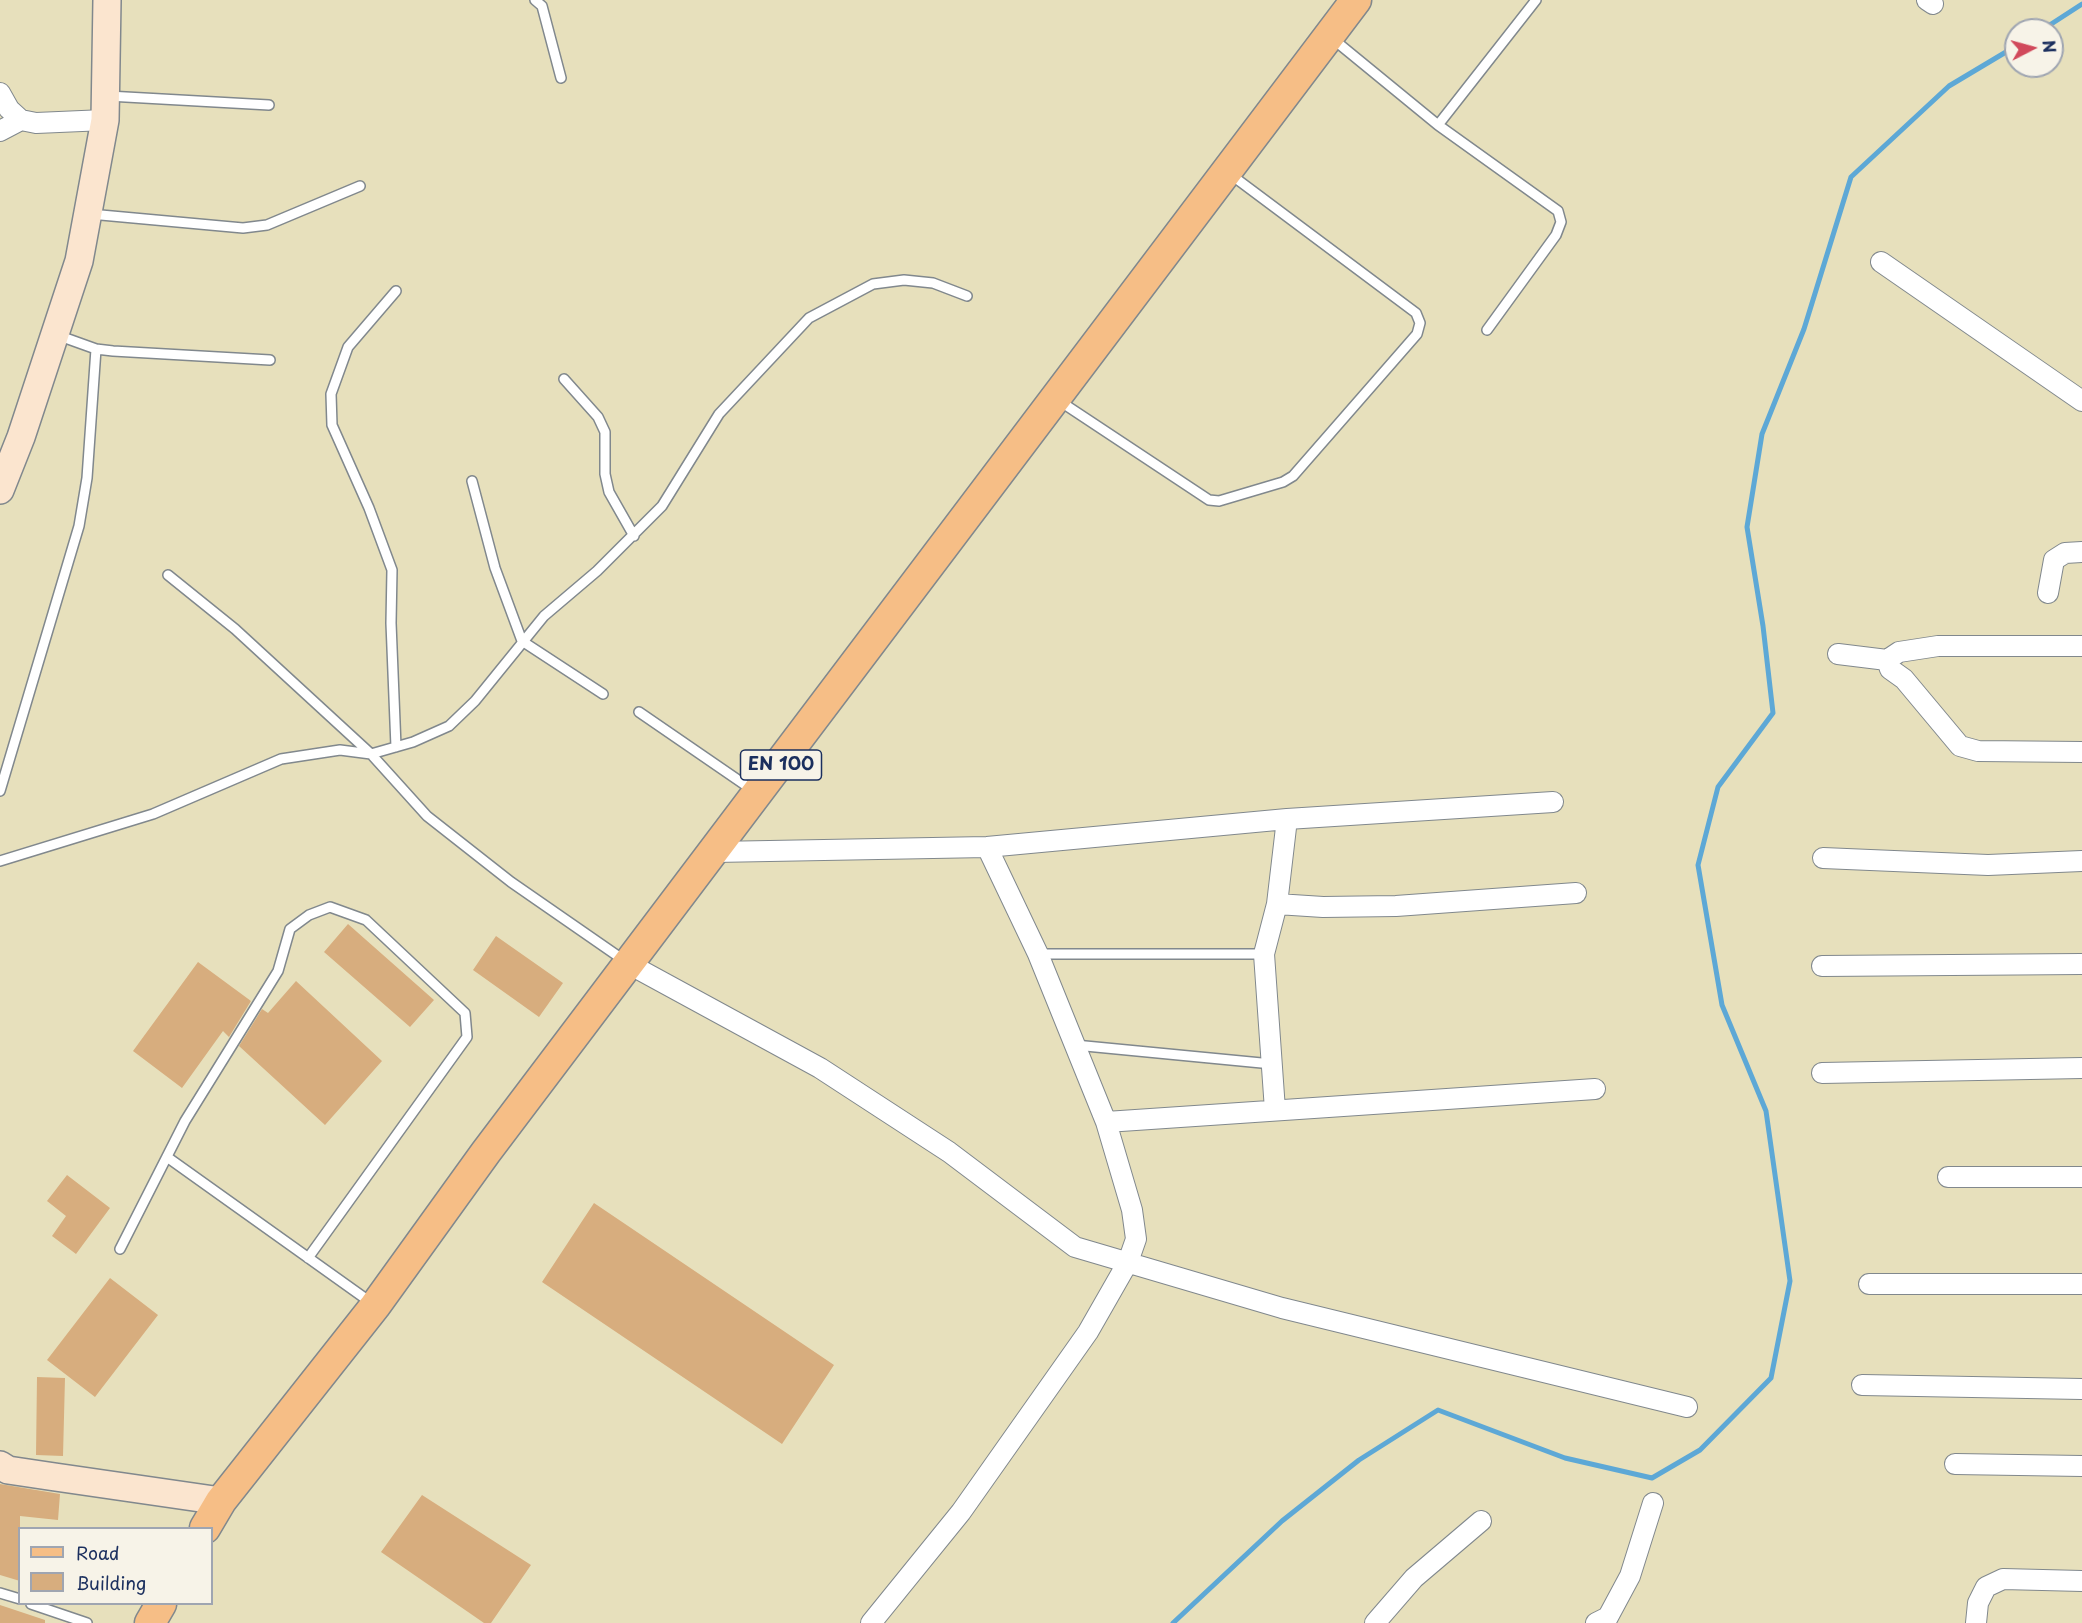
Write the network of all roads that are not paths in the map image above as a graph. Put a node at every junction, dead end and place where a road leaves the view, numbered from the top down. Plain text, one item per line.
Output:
1 (107, 0) edge
2 (535, 0) edge
3 (1356, 0) edge
4 (1536, 0) edge
5 (1329, 36) junction
6 (561, 78) dead end
7 (0, 93) edge
8 (269, 105) dead end
9 (105, 108) junction
10 (21, 120) junction
11 (1438, 125) junction
12 (0, 132) edge
13 (1226, 171) junction
14 (360, 186) dead end
15 (87, 214) junction
16 (1881, 262) dead end
17 (396, 291) dead end
18 (967, 296) dead end
19 (1487, 330) dead end
20 (55, 334) junction
21 (96, 349) junction
22 (270, 360) dead end
23 (564, 379) dead end
24 (1056, 398) junction
25 (2082, 401) edge
26 (472, 481) dead end
27 (0, 490) edge
28 (634, 536) junction
29 (2082, 552) edge
30 (168, 575) dead end
31 (2048, 593) dead end
32 (522, 641) junction
33 (2082, 646) edge
34 (1838, 654) dead end
35 (1887, 660) junction
36 (603, 694) dead end
37 (639, 712) dead end
38 (396, 747) junction
39 (2082, 752) edge
40 (372, 754) junction
41 (0, 790) edge
42 (759, 794) junction
43 (1553, 802) dead end
44 (1287, 819) junction
45 (987, 847) junction
46 (715, 852) junction
47 (1823, 858) dead end
48 (0, 861) edge
49 (2082, 861) edge
50 (1576, 894) dead end
51 (1277, 904) junction
52 (1038, 954) junction
53 (1264, 954) junction
54 (629, 964) junction
55 (2082, 964) edge
56 (1822, 966) dead end
57 (1075, 1045) junction
58 (1272, 1064) junction
59 (2082, 1068) edge
60 (1822, 1073) dead end
61 (1595, 1089) dead end
62 (1275, 1110) junction
63 (1106, 1122) junction
64 (167, 1157) junction
65 (1948, 1177) dead end
66 (2082, 1177) edge
67 (120, 1249) dead end
68 (308, 1258) junction
69 (1128, 1262) junction
70 (1869, 1284) dead end
71 (2082, 1284) edge
72 (375, 1306) junction
73 (1862, 1385) dead end
74 (2082, 1389) edge
75 (1687, 1407) dead end
76 (1955, 1464) dead end
77 (2082, 1466) edge
78 (3, 1468) edge
79 (221, 1501) junction
80 (1653, 1503) dead end
81 (1481, 1521) dead end
82 (206, 1527) edge
83 (2082, 1581) edge
84 (0, 1593) edge
85 (18, 1598) edge
86 (34, 1605) edge
87 (160, 1605) edge
88 (1605, 1621) edge
89 (85, 1623) edge
90 (150, 1623) edge
91 (871, 1623) edge
92 (1375, 1623) edge
93 (1976, 1623) edge

1 - 9 street
2 - 6 lane
3 - 5 main road, EN 100
4 - 11 lane
5 - 11 lane
5 - 13 main road, EN 100
7 - 10 street
8 - 9 lane
9 - 10 street
9 - 15 street
10 - 12 street
11 - 19 lane
13 - 24 main road, EN 100
13 - 24 lane
14 - 15 lane
15 - 20 street
16 - 25 street
17 - 38 lane
18 - 28 lane
20 - 21 lane
20 - 27 street
21 - 22 lane
21 - 41 lane
23 - 28 lane
24 - 42 main road, EN 100
26 - 32 lane
28 - 32 lane
29 - 31 street
30 - 40 lane
32 - 36 lane
32 - 38 lane
33 - 35 street
34 - 35 street
35 - 39 street
37 - 42 lane
38 - 40 lane
40 - 48 lane
40 - 54 lane
42 - 46 main road, EN 100
43 - 44 street
44 - 45 street
44 - 51 street
45 - 46 street
45 - 52 street
46 - 54 main road, EN 100
47 - 49 street
50 - 51 street
51 - 53 street
52 - 53 lane
52 - 57 street
53 - 58 street
54 - 69 street
54 - 72 main road, EN 100
55 - 56 street
57 - 58 lane
57 - 63 street
58 - 62 street
59 - 60 street
61 - 62 street
62 - 63 street
63 - 69 street
64 - 67 lane
64 - 68 lane
64 - 68 lane
65 - 66 street
68 - 72 lane
69 - 75 street
69 - 91 street
70 - 71 street
72 - 79 main road, EN 100
73 - 74 street
76 - 77 street
78 - 79 street
79 - 82 main road, EN 100
80 - 88 street
81 - 92 street
83 - 93 street
84 - 85 lane
86 - 89 lane
87 - 90 main road

